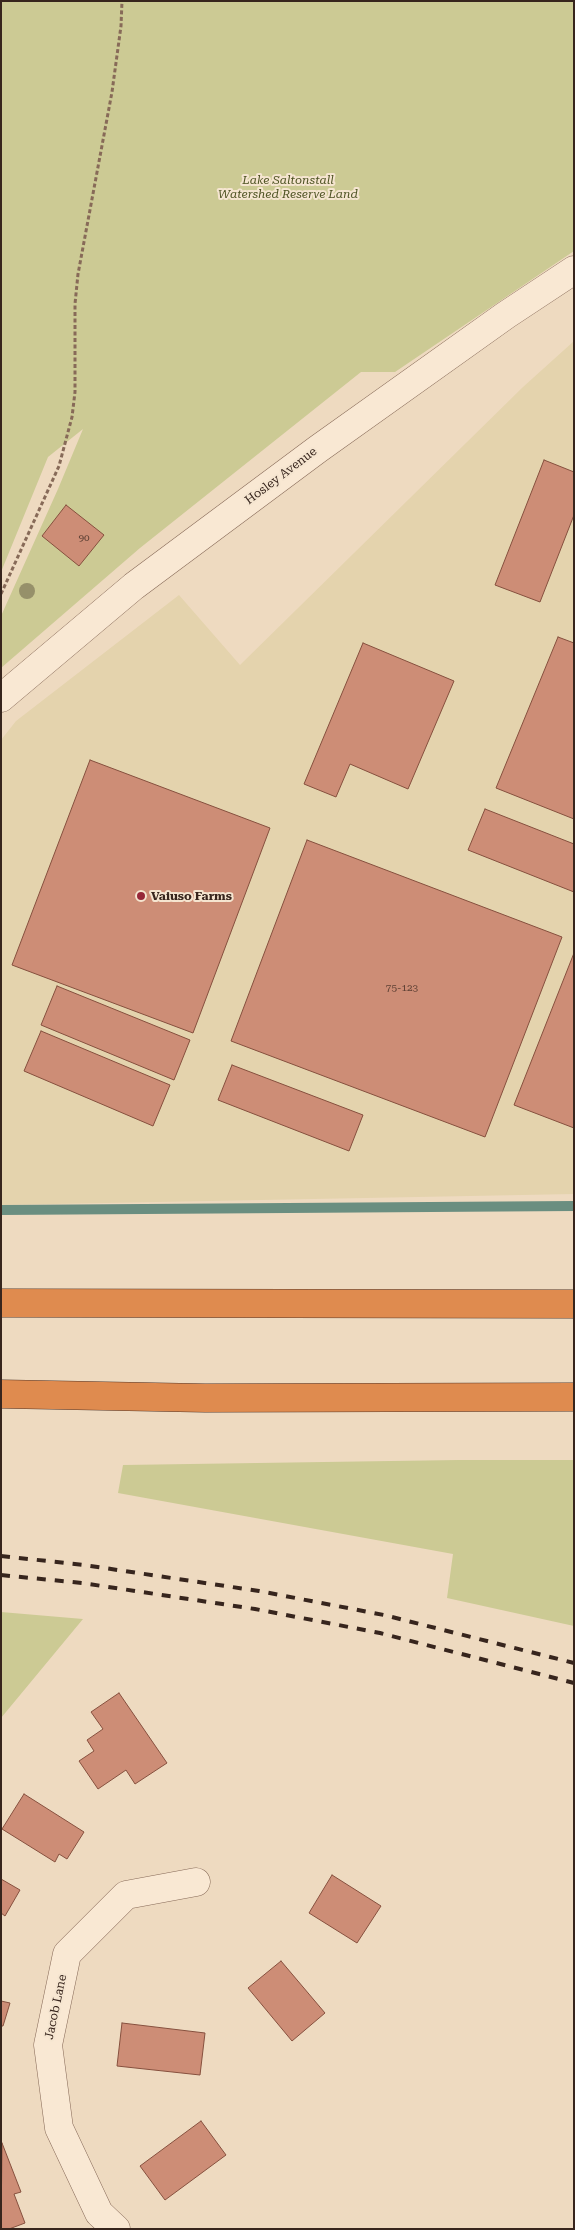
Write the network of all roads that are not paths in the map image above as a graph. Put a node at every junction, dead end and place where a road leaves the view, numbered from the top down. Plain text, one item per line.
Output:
1 (574, 270) edge
2 (1, 698) edge
3 (1, 1303) edge
4 (574, 1304) edge
5 (1, 1394) edge
6 (574, 1397) edge
7 (196, 1882) dead end
8 (116, 2229) edge

1 - 2 street, Hosley Avenue
3 - 4 highway
5 - 6 highway
7 - 8 street, Jacob Lane

